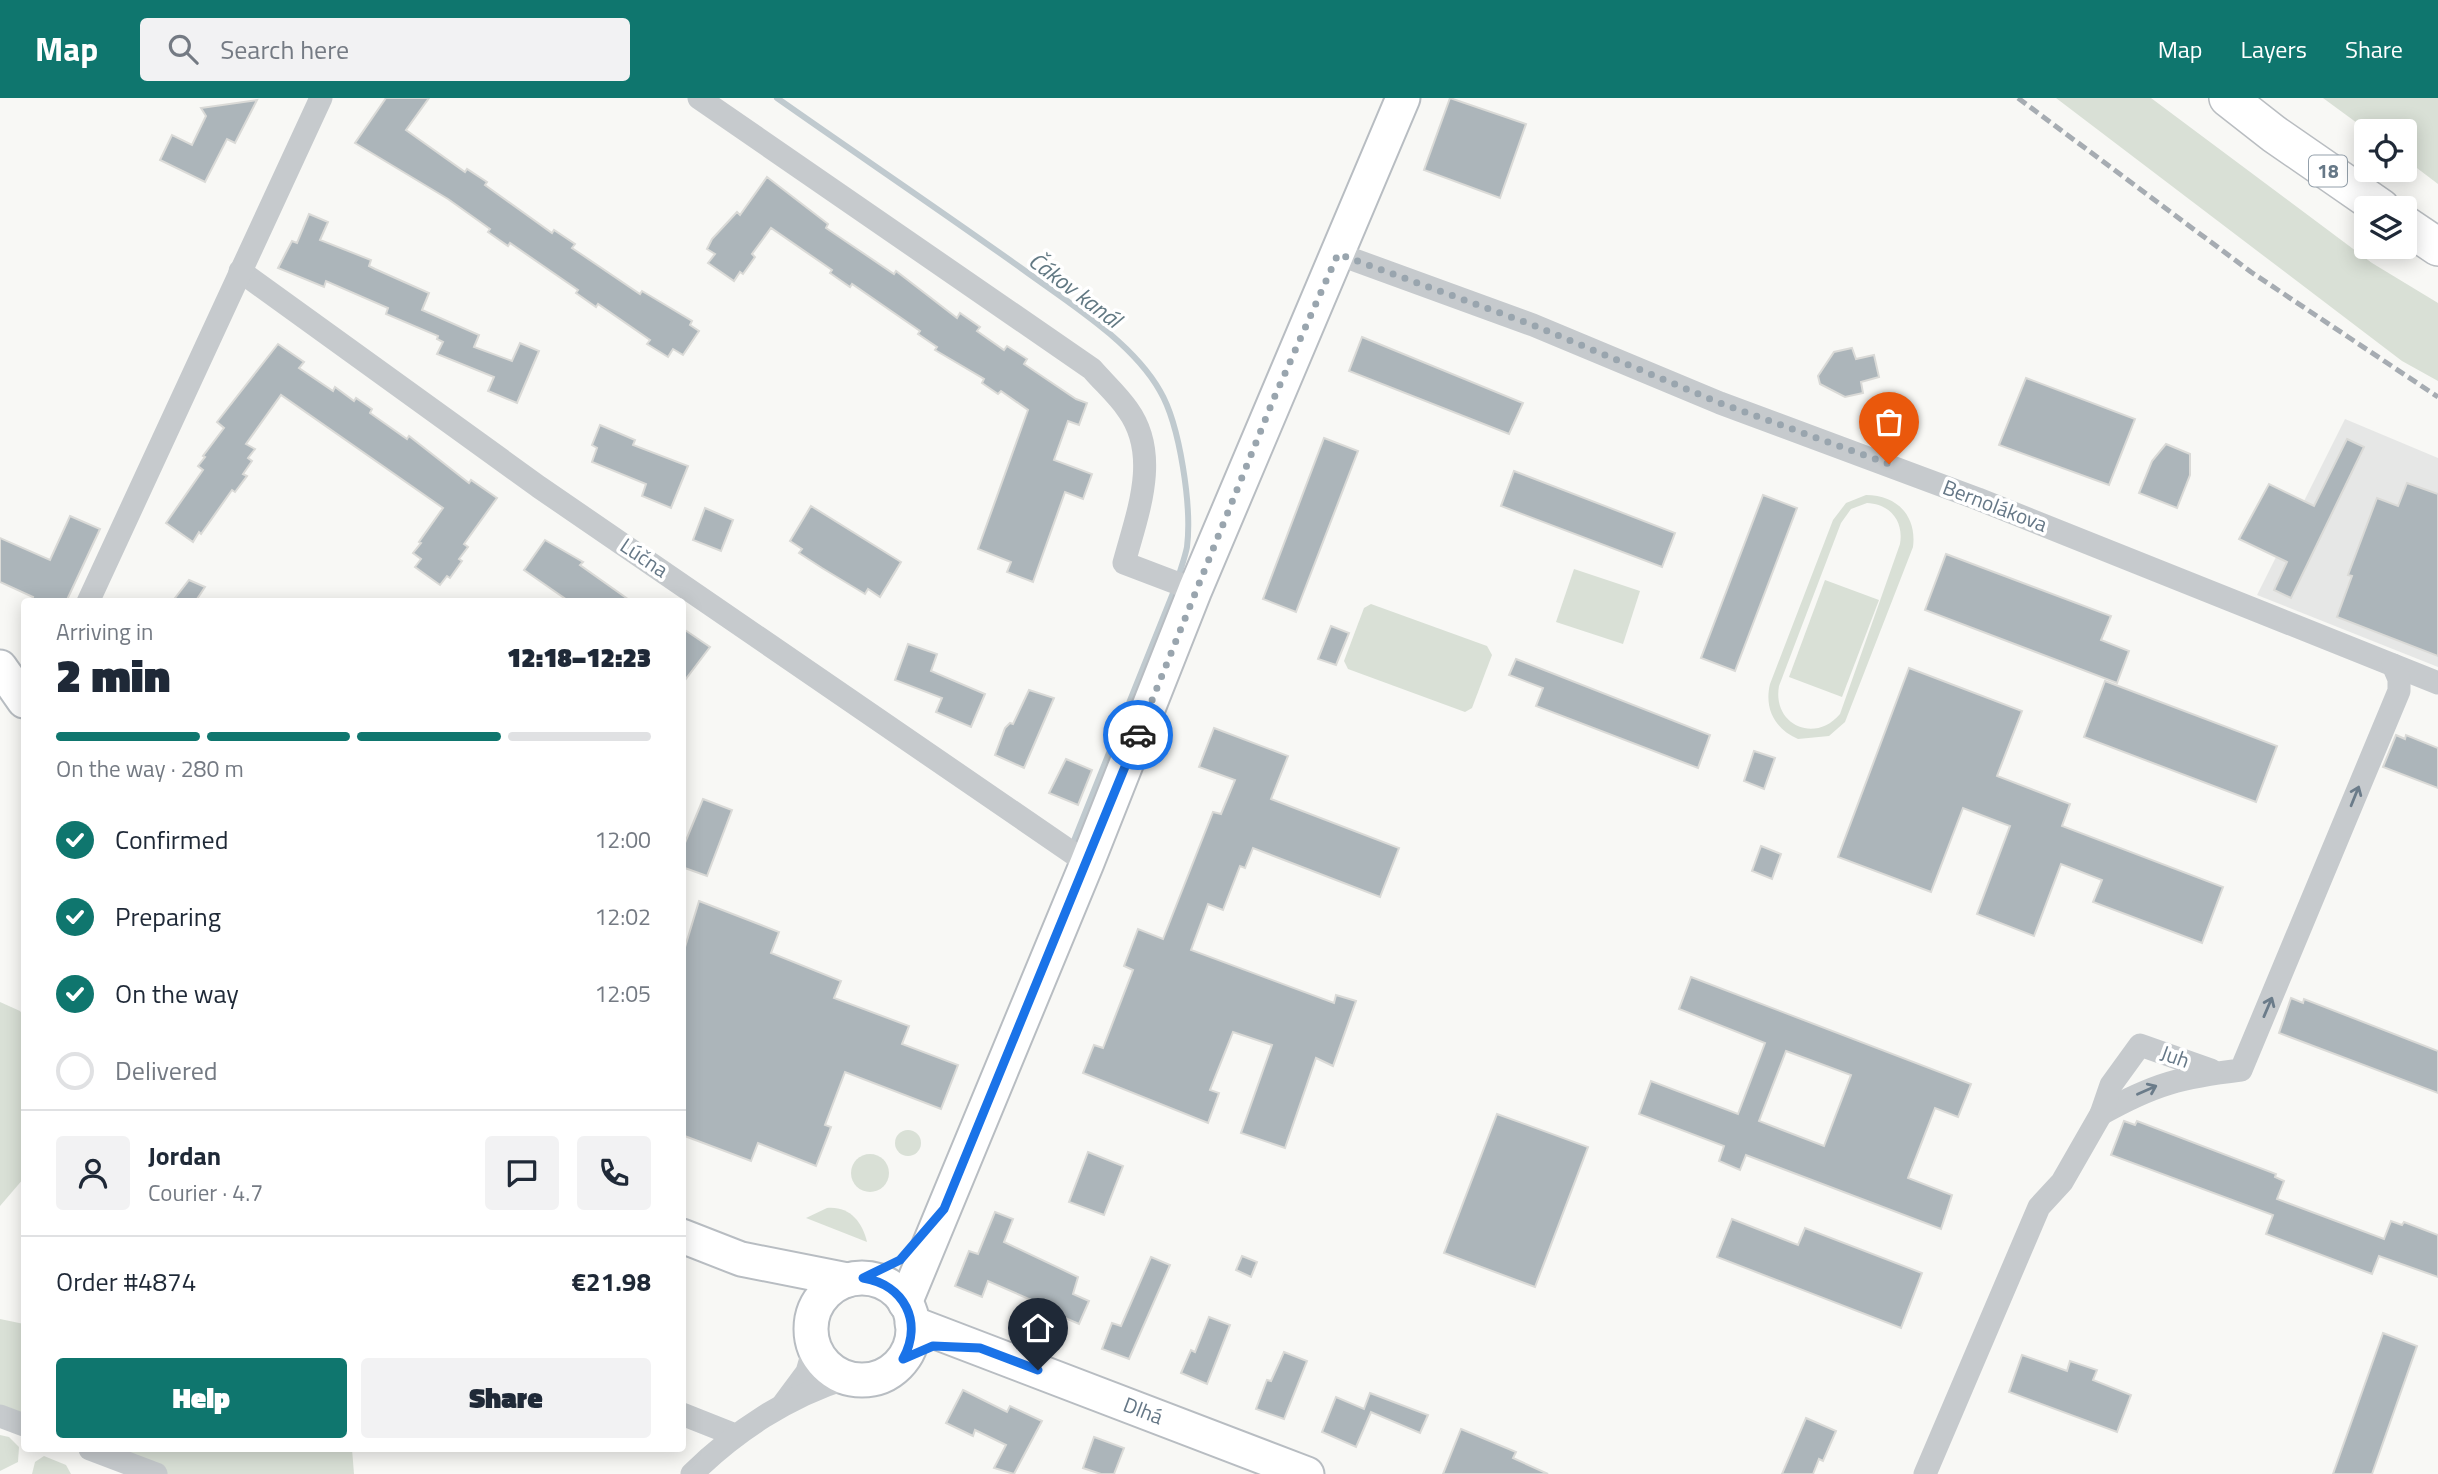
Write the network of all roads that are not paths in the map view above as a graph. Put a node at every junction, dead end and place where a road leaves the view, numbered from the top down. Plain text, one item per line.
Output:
1 (321, 98) edge
2 (699, 98) edge
3 (1404, 98) edge
4 (2228, 98) edge
5 (2364, 196) edge
6 (2417, 233) edge
7 (2438, 247) edge
8 (1338, 254) junction
9 (240, 271) junction
10 (1195, 590) junction
11 (90, 598) edge
12 (2393, 665) junction
13 (0, 667) edge
14 (2430, 680) edge
15 (2399, 691) junction
16 (21, 697) edge
17 (1087, 863) junction
18 (2207, 1073) junction
19 (2101, 1114) junction
20 (944, 1209) junction
21 (686, 1238) edge
22 (741, 1259) junction
23 (855, 1279) junction
24 (909, 1313) junction
25 (813, 1336) junction
26 (980, 1348) junction
27 (903, 1359) junction
28 (847, 1378) junction
29 (780, 1408) junction
30 (0, 1416) edge
31 (686, 1416) edge
32 (21, 1424) edge
33 (735, 1434) junction
34 (98, 1452) edge
35 (156, 1474) edge
36 (692, 1474) edge
37 (1307, 1474) edge
38 (1925, 1474) edge

1 - 9 street
2 - 10 street
3 - 8 street
4 - 5 main road, 18
6 - 7 main road
8 - 10 street
8 - 12 street, Bernolákova
9 - 11 street
9 - 17 street, Lúčna
10 - 17 street
12 - 14 street, Bernolákova
12 - 15 street
13 - 16 street
14 - 15 street
18 -> 15 street, Juh
17 - 20 street
19 -> 18 street
18 - 19 street, Juh
19 - 38 street, Juh
20 - 23 street
20 - 24 street
21 - 22 street
22 - 23 street
22 - 25 street
23 - 24 street
23 - 25 street
24 - 26 street, Dlhá
24 - 27 street
25 - 28 street
25 - 29 street
26 - 27 street
26 - 37 street, Dlhá
27 - 28 street
28 - 29 street
29 - 33 street
30 - 32 street
31 - 33 street
33 - 36 street
34 - 35 street

